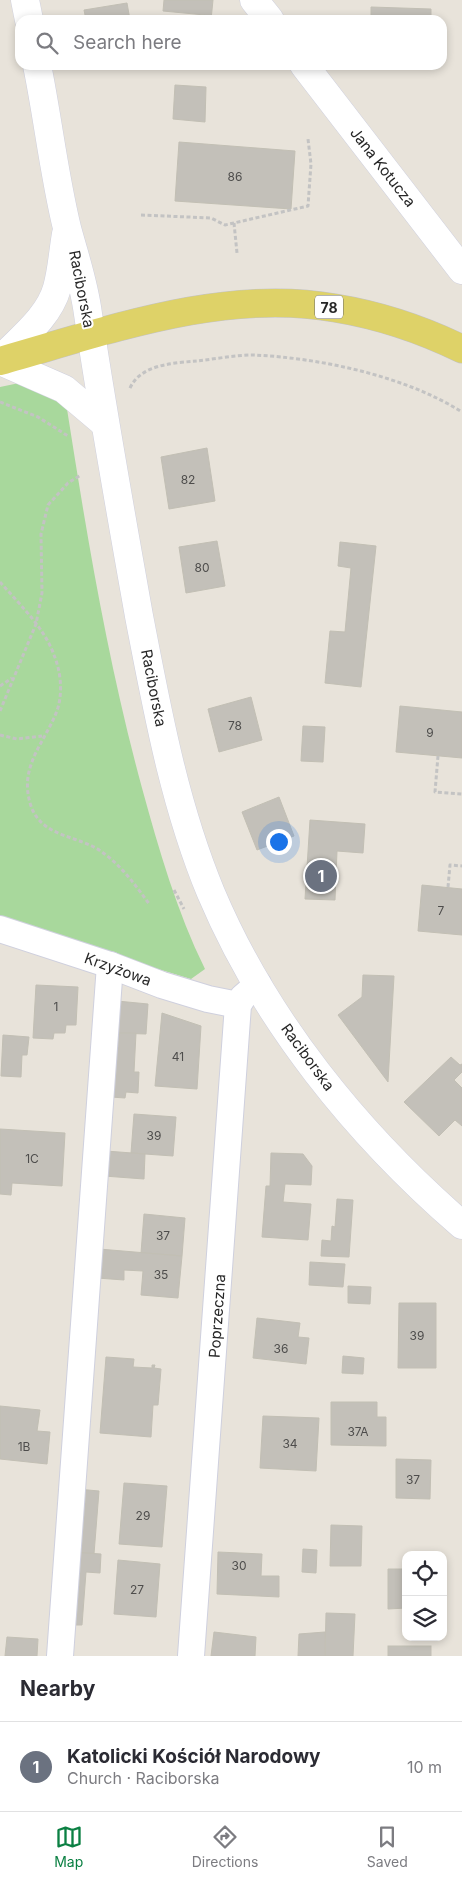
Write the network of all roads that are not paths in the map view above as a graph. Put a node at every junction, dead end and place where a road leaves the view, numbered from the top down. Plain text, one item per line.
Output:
1 (25, 0) edge
2 (254, 0) edge
3 (28, 15) edge
4 (266, 15) edge
5 (39, 70) edge
6 (308, 70) edge
7 (67, 227) junction
8 (462, 270) edge
9 (91, 336) junction
10 (462, 349) edge
11 (0, 361) edge
12 (104, 422) junction
13 (0, 928) edge
14 (110, 965) junction
15 (258, 984) junction
16 (238, 1004) junction
17 (462, 1225) edge
18 (60, 1656) edge
19 (191, 1656) edge

1 - 3 street
2 - 4 street
5 - 7 street, Raciborska
6 - 8 street, Jana Kotucza
7 - 9 street, Raciborska
7 - 11 street
9 - 10 main road, 78
9 - 11 main road, 78
9 - 12 street, Raciborska
11 - 12 street
12 - 15 street, Raciborska
13 - 14 street, Krzyżowa
14 - 16 street, Krzyżowa
14 - 18 street
15 - 16 street
15 - 17 street, Raciborska
16 - 19 street, Poprzeczna

